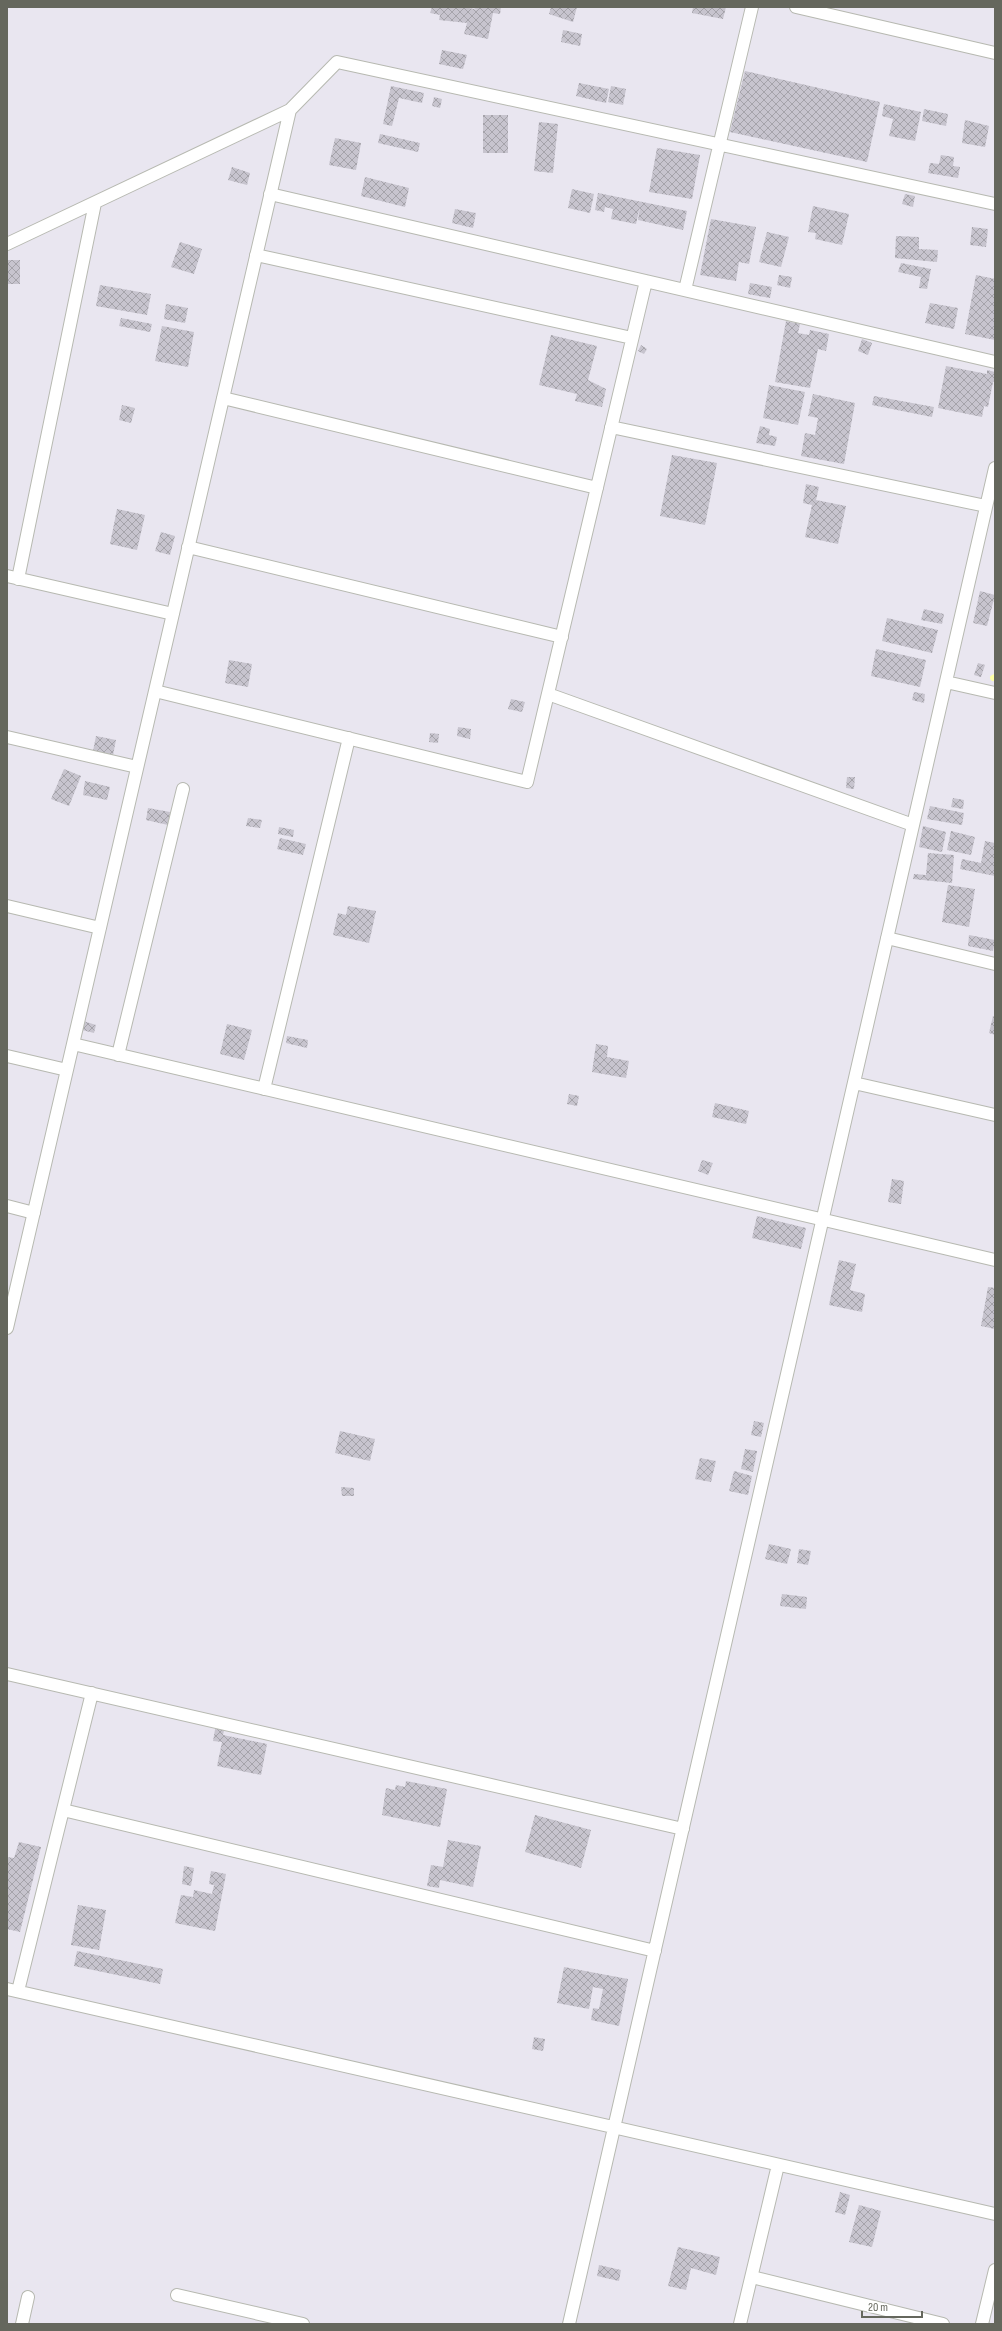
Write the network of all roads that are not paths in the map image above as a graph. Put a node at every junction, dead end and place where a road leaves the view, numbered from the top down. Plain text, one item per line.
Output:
1 (752, 7) edge
2 (796, 7) edge
3 (995, 53) edge
4 (290, 110) junction
5 (719, 144) junction
6 (270, 194) junction
7 (95, 203) junction
8 (995, 204) edge
9 (7, 244) edge
10 (256, 255) junction
11 (646, 281) junction
12 (685, 290) junction
13 (632, 338) junction
14 (995, 362) edge
15 (223, 398) junction
16 (612, 427) junction
17 (995, 468) edge
18 (597, 488) junction
19 (986, 506) junction
20 (188, 547) junction
21 (12, 578) edge
22 (173, 614) junction
23 (562, 637) junction
24 (946, 682) junction
25 (155, 691) junction
26 (995, 693) edge
27 (548, 694) junction
28 (7, 737) edge
29 (349, 738) junction
30 (137, 767) junction
31 (183, 789) dead end
32 (913, 825) junction
33 (7, 906) edge
34 (100, 928) junction
35 (887, 938) junction
36 (995, 964) edge
37 (73, 1044) junction
38 (118, 1055) junction
39 (7, 1056) edge
40 (67, 1070) junction
41 (854, 1083) junction
42 (264, 1089) junction
43 (995, 1115) edge
44 (7, 1206) edge
45 (34, 1213) junction
46 (822, 1220) junction
47 (995, 1260) edge
48 (7, 1328) edge
49 (7, 1674) edge
50 (92, 1693) junction
51 (63, 1810) junction
52 (683, 1829) junction
53 (655, 1951) junction
54 (13, 1990) edge
55 (614, 2127) junction
56 (778, 2165) junction
57 (995, 2214) edge
58 (995, 2270) edge
59 (752, 2277) junction
60 (177, 2295) dead end
61 (28, 2297) dead end
62 (22, 2324) edge
63 (303, 2324) edge
64 (569, 2324) edge
65 (740, 2324) edge
66 (943, 2324) edge
67 (982, 2324) edge

1 - 5 street
2 - 3 street
4 - 5 street
4 - 6 street
4 - 7 street
5 - 8 street
5 - 12 street
6 - 10 street
6 - 11 street
7 - 9 street
7 - 21 street
10 - 13 street
10 - 15 street
11 - 12 street
11 - 13 street
12 - 14 street
13 - 16 street
15 - 18 street
15 - 20 street
16 - 18 street
16 - 19 street
17 - 19 street
18 - 23 street
19 - 24 street
20 - 22 street
20 - 23 street
21 - 22 street
22 - 25 street
23 - 27 street
24 - 26 street
24 - 32 street
25 - 29 street
25 - 30 street
27 - 29 street
27 - 32 street
28 - 30 street
29 - 42 street
30 - 34 street
31 - 38 street
32 - 35 street
33 - 34 street
34 - 37 street
35 - 36 street
35 - 41 street
37 - 38 street
37 - 40 street
38 - 42 street
39 - 40 street
40 - 45 street
41 - 43 street
41 - 46 street
42 - 46 street
44 - 45 street
45 - 48 street
46 - 47 street
46 - 52 street
49 - 50 street
50 - 51 street
50 - 52 street
51 - 53 street
51 - 54 street
52 - 53 street
53 - 55 street
54 - 55 street
55 - 56 street
55 - 64 street
56 - 57 street
56 - 59 street
58 - 67 street
59 - 65 street
59 - 66 street
60 - 63 street
61 - 62 street

